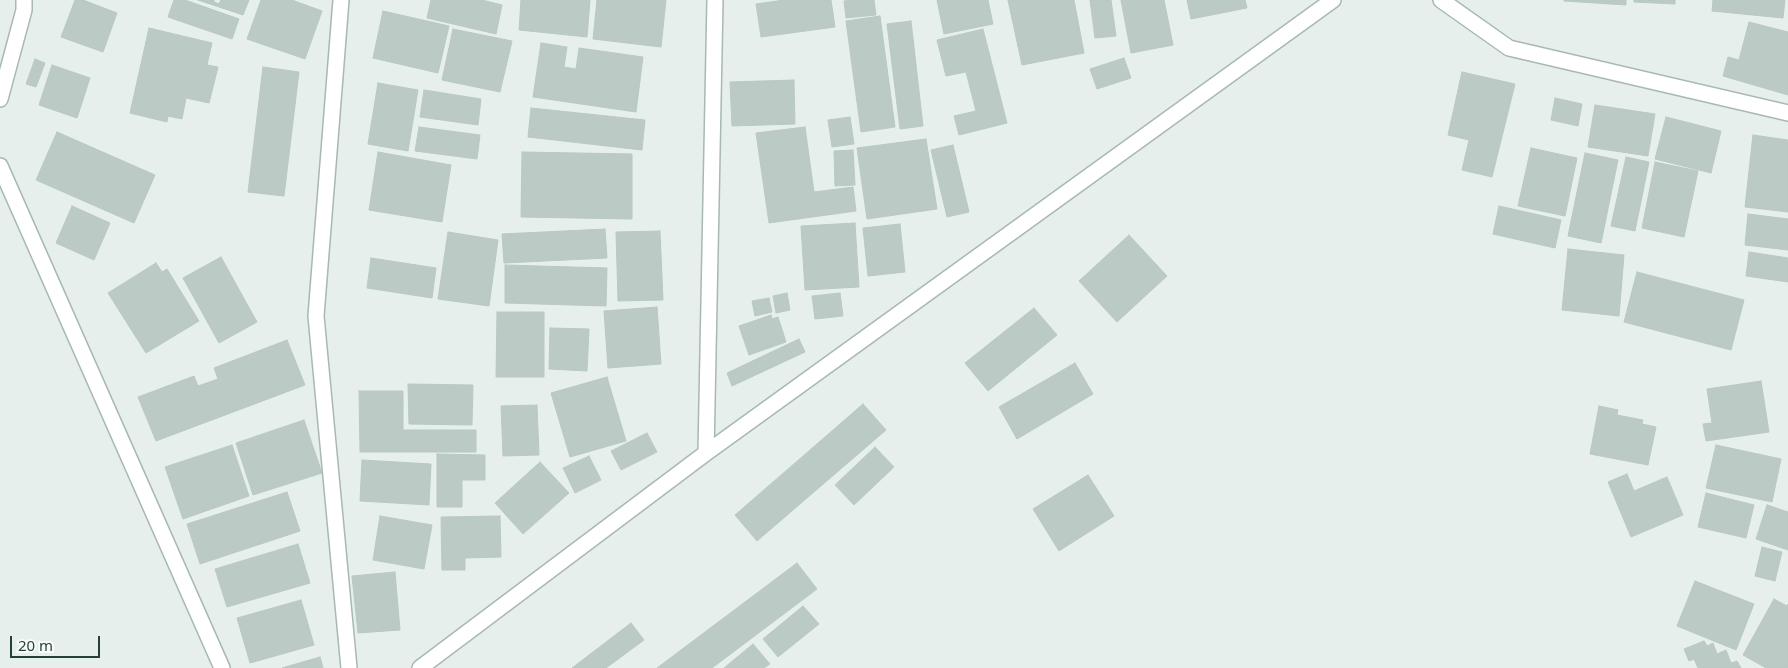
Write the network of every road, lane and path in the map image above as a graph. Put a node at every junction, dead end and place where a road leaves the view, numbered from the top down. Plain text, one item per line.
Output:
1 (24, 0) edge
2 (341, 0) edge
3 (715, 0) edge
4 (1333, 0) edge
5 (1441, 0) edge
6 (0, 99) edge
7 (1788, 113) edge
8 (0, 166) edge
9 (706, 453) junction
10 (222, 668) edge
11 (349, 668) edge
12 (420, 668) edge

1 - 6 street
2 - 11 street
3 - 9 street
4 - 9 street
5 - 7 street
8 - 10 street
9 - 12 street

